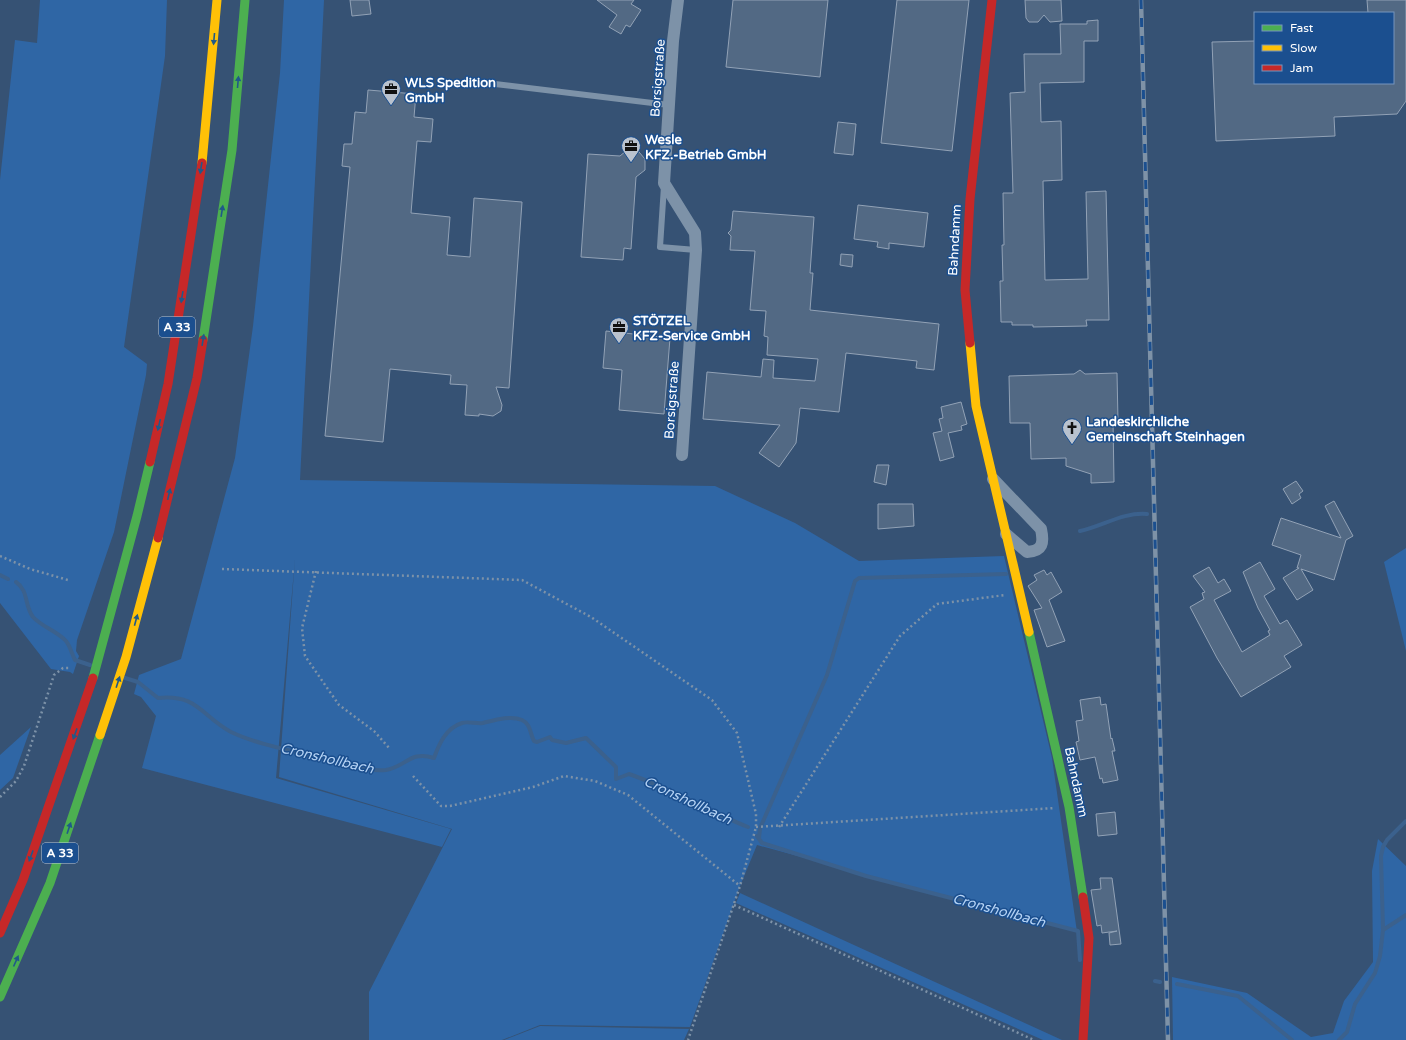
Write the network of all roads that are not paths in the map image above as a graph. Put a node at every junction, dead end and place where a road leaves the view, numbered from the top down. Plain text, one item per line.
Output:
1 (217, 0) edge
2 (245, 0) edge
3 (678, 0) edge
4 (992, 0) edge
5 (495, 84) dead end
6 (669, 105) junction
7 (664, 183) junction
8 (696, 250) junction
9 (682, 456) dead end
10 (994, 480) junction
11 (1006, 534) junction
12 (0, 933) edge
13 (0, 997) edge
14 (1083, 1040) edge

1 -> 12 main road, A 33
13 -> 2 main road, A 33
3 - 6 street, Borsigstraße
4 - 10 main road, Bahndamm
5 - 6 lane
6 - 7 street, Borsigstraße
7 - 8 street, Borsigstraße
7 - 8 lane, Borsigstraße
8 - 9 street, Borsigstraße
10 - 11 main road, Bahndamm
10 - 11 street
11 - 14 main road, Bahndamm

